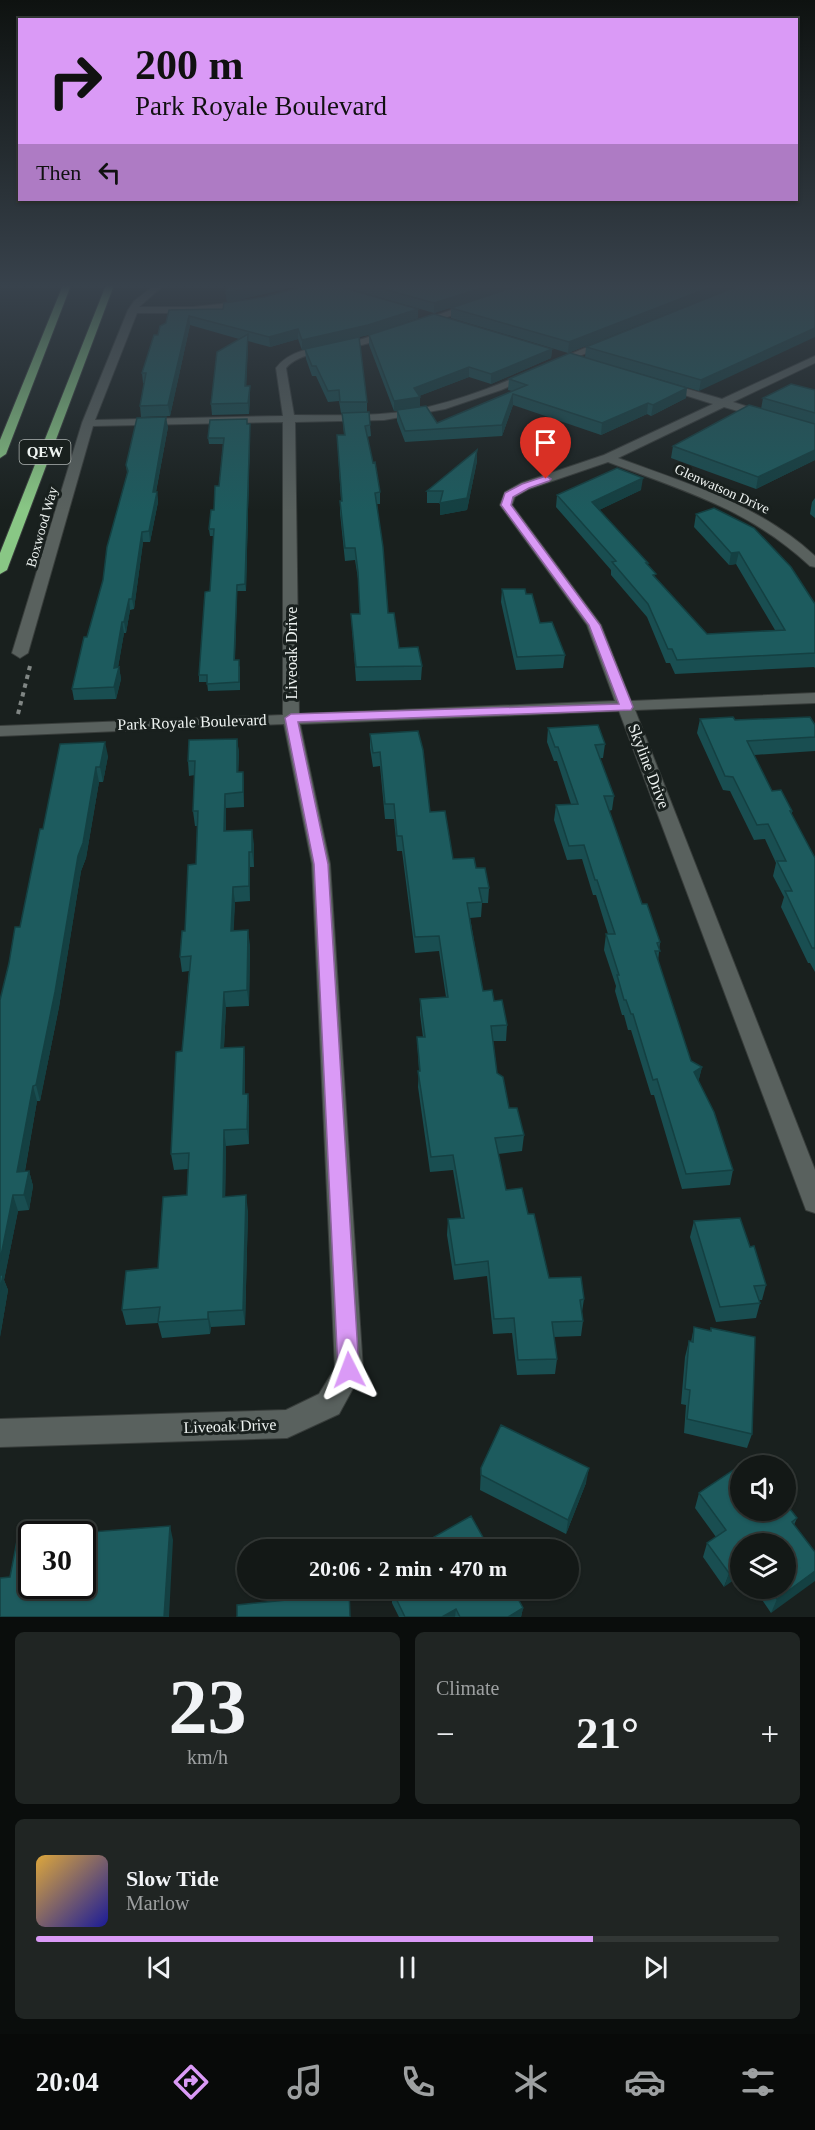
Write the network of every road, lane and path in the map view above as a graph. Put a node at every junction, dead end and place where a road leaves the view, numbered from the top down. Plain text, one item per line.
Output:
1 (37, 360) edge
2 (81, 360) edge
3 (113, 360) edge
4 (288, 360) edge
5 (553, 360) edge
6 (579, 360) edge
7 (812, 360) edge
8 (591, 364) edge
9 (647, 381) edge
10 (724, 403) junction
11 (289, 418) junction
12 (781, 421) edge
13 (88, 423) junction
14 (0, 454) edge
15 (608, 458) junction
16 (815, 563) edge
17 (0, 570) edge
18 (20, 653) joint
19 (815, 698) edge
20 (627, 707) junction
21 (291, 718) junction
22 (8, 730) edge
23 (815, 1202) edge
24 (0, 1433) edge

1 - 14 highway, QEW
2 - 17 highway, QEW
3 - 13 street, Boxwood Way
4 - 11 street, Liveoak Drive
5 - 11 street
6 - 8 street
7 - 10 street, Skyline Drive
9 - 10 street
10 - 12 street
10 - 15 street, Skyline Drive
11 - 13 street
11 - 21 street, Liveoak Drive
13 - 18 street, Boxwood Way
15 - 16 street, Glenwatson Drive
15 - 20 street, Skyline Drive
18 - 22 path
19 - 20 street, Park Royale Boulevard
20 - 21 street, Park Royale Boulevard
20 - 23 street, Skyline Drive
21 - 22 street, Park Royale Boulevard
21 - 24 street, Liveoak Drive

